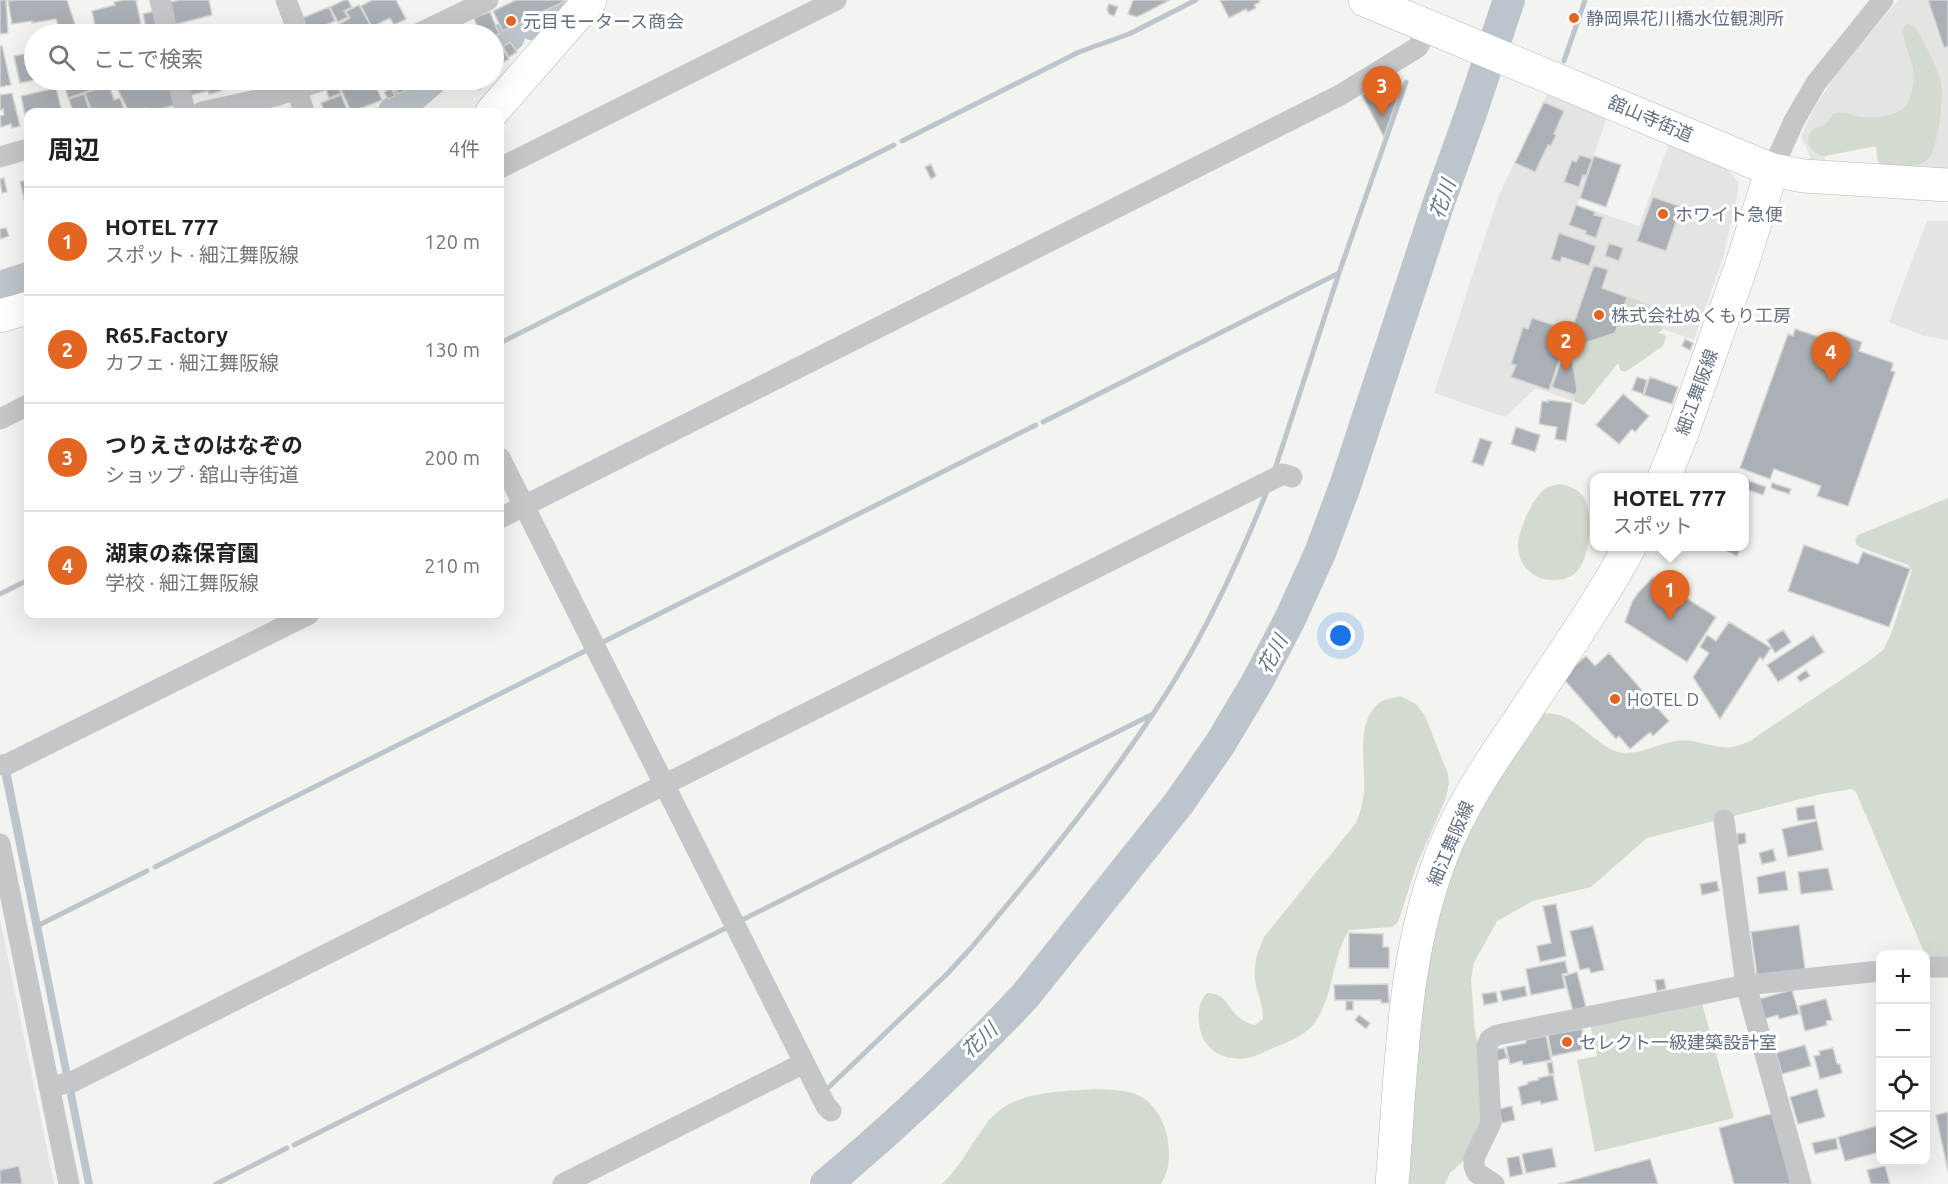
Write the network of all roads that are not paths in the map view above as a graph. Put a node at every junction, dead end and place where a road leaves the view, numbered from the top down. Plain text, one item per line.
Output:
1 (160, 0) edge
2 (286, 0) edge
3 (488, 0) edge
4 (590, 0) edge
5 (836, 0) edge
6 (1365, 0) edge
7 (1883, 0) edge
8 (166, 24) edge
9 (295, 24) edge
10 (439, 24) edge
11 (1436, 29) junction
12 (180, 90) edge
13 (275, 90) edge
14 (297, 90) edge
15 (184, 108) edge
16 (215, 108) edge
17 (303, 108) edge
18 (496, 108) edge
19 (24, 150) edge
20 (0, 157) edge
21 (504, 166) edge
22 (1772, 170) junction
23 (1948, 185) edge
24 (24, 309) edge
25 (0, 316) edge
26 (24, 407) edge
27 (0, 419) edge
28 (504, 466) edge
29 (1666, 473) edge
30 (1292, 477) dead end
31 (524, 506) junction
32 (504, 516) edge
33 (1627, 551) edge
34 (301, 618) edge
35 (0, 765) edge
36 (664, 785) junction
37 (1724, 820) dead end
38 (0, 844) edge
39 (1948, 967) edge
40 (1930, 968) edge
41 (1876, 972) edge
42 (1746, 985) junction
43 (804, 1063) junction
44 (49, 1087) junction
45 (831, 1111) dead end
46 (69, 1184) edge
47 (563, 1184) edge
48 (1392, 1184) edge
49 (1494, 1184) edge
50 (1801, 1184) edge

1 - 8 street
2 - 9 street
3 - 10 street
4 - 18 main road
5 - 21 street
6 - 11 main road, 舘山寺街道
7 - 22 street
11 - 22 main road, 舘山寺街道
11 - 31 street
12 - 15 street
13 - 16 street
14 - 17 street
19 - 20 street
22 - 23 main road, 舘山寺街道
22 - 29 main road, 細江舞阪線
24 - 25 main road
26 - 27 street
28 - 31 street
30 - 36 street
31 - 32 street
31 - 36 street
33 - 48 main road, 細江舞阪線
34 - 35 street
36 - 43 street
36 - 44 street
37 - 42 street
38 - 44 street
39 - 40 street
41 - 42 street
42 - 49 street
42 - 50 street
43 - 45 street
43 - 47 street
44 - 46 street

